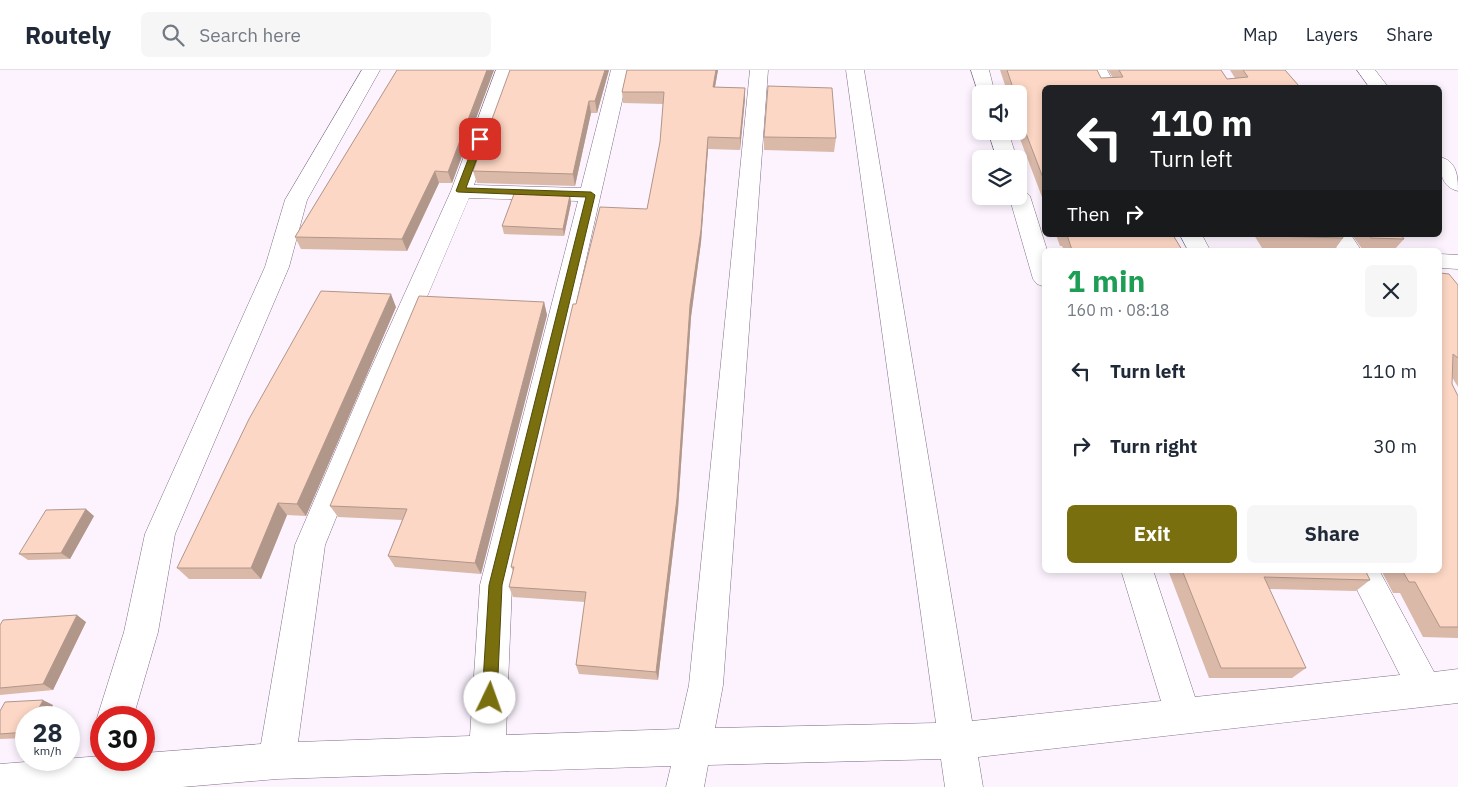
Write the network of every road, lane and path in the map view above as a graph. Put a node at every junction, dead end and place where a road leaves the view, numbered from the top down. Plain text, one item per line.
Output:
1 (371, 70) edge
2 (505, 70) edge
3 (620, 70) edge
4 (759, 70) edge
5 (856, 70) edge
6 (980, 70) edge
7 (1098, 70) edge
8 (1366, 70) edge
9 (984, 85) edge
10 (1106, 85) edge
11 (1378, 85) edge
12 (1442, 165) edge
13 (1458, 185) edge
14 (461, 191) junction
15 (591, 195) junction
16 (1022, 205) edge
17 (1340, 237) edge
18 (1349, 248) edge
19 (1442, 261) edge
20 (1458, 262) edge
21 (1042, 269) edge
22 (1138, 573) edge
23 (1365, 573) edge
24 (1442, 688) edge
25 (119, 706) edge
26 (1183, 715) junction
27 (957, 741) junction
28 (693, 747) junction
29 (487, 754) junction
30 (277, 761) junction
31 (155, 765) edge
32 (90, 769) edge
33 (0, 784) edge
34 (685, 787) edge
35 (964, 787) edge

1 - 25 street
2 - 14 street
3 - 15 street
4 - 28 street
5 - 27 street
6 - 9 street
7 - 10 street
8 - 11 street
12 - 13 street
14 - 15 street
14 - 30 street
15 - 29 street
16 - 21 street
17 - 18 street
19 - 20 street
22 - 26 street
23 - 24 street
24 - 26 street
26 - 27 street
27 - 28 street
27 - 35 street
28 - 29 street
28 - 34 street
29 - 30 street
30 - 31 street
32 - 33 street

